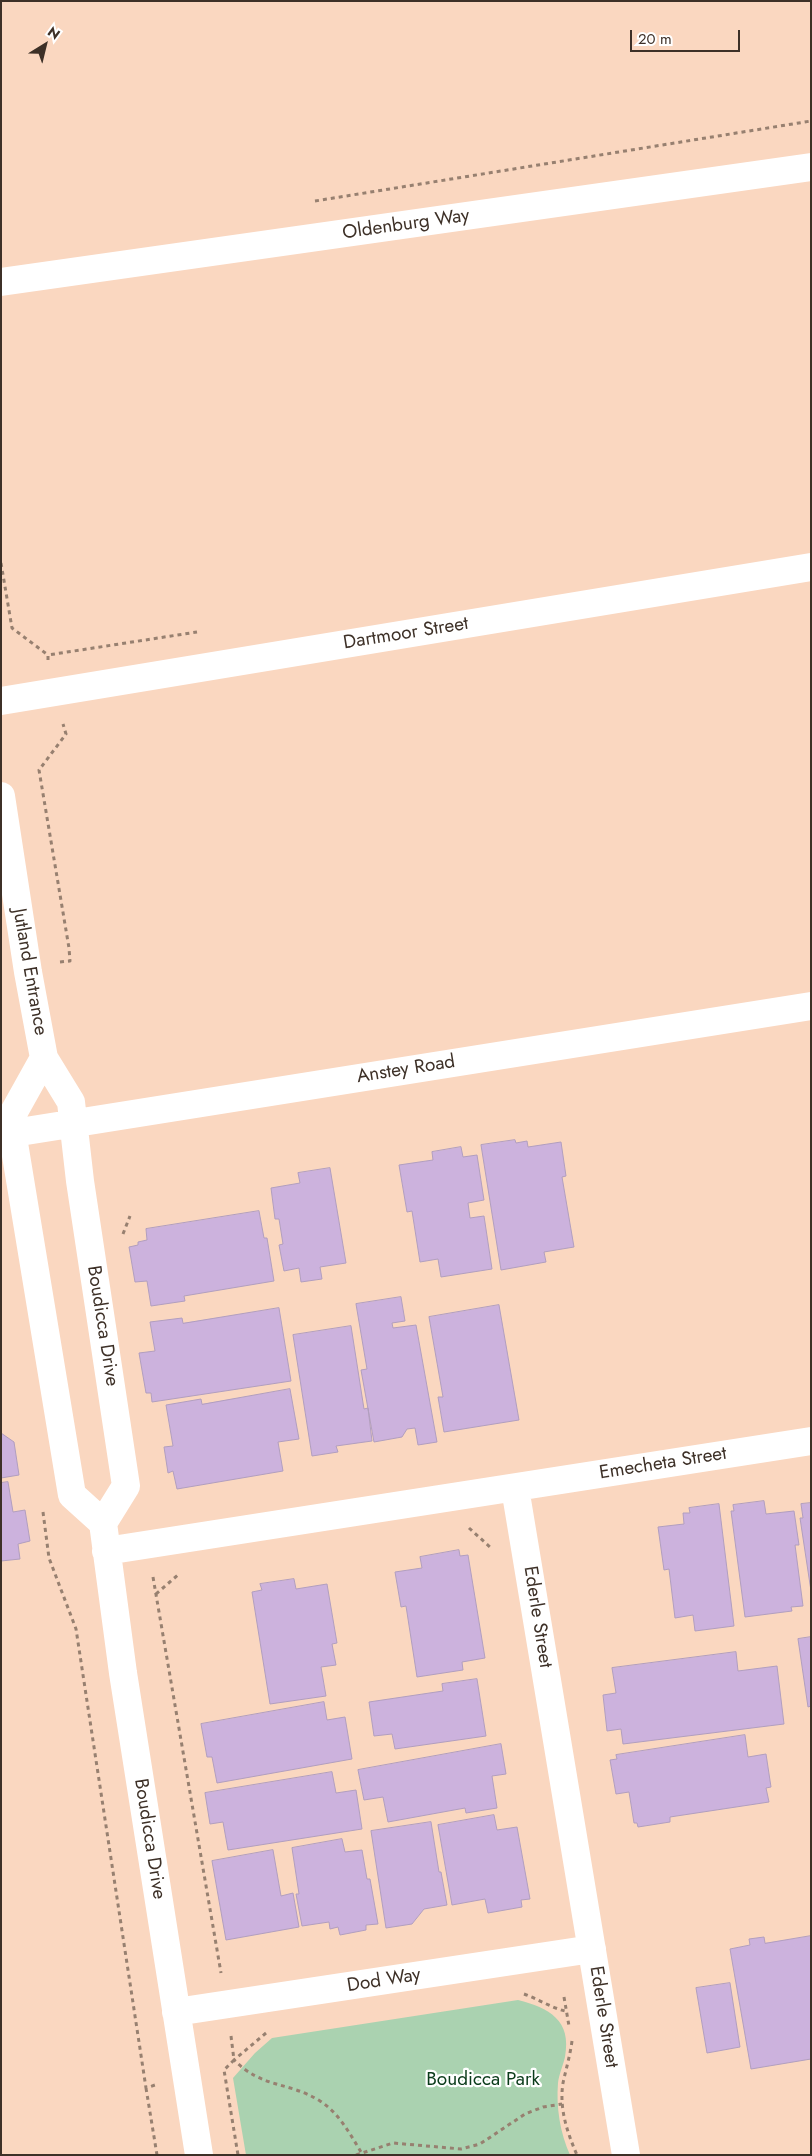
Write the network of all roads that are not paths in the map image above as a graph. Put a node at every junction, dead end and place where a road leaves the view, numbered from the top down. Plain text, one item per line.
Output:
1 (811, 167) edge
2 (1, 282) edge
3 (811, 567) edge
4 (1, 701) edge
5 (1, 796) edge
6 (811, 1006) edge
7 (44, 1058) junction
8 (73, 1124) junction
9 (7, 1135) edge
10 (811, 1441) edge
11 (515, 1488) junction
12 (103, 1522) junction
13 (106, 1550) junction
14 (592, 1949) junction
15 (176, 2012) junction
16 (198, 2155) edge
17 (626, 2155) edge

1 - 2 street, Oldenburg Way
3 - 4 street, Dartmoor Street
5 - 7 street, Jutland Entrance
6 - 8 street, Anstey Road
7 - 8 street, Jutland Entrance
7 - 9 street, Jutland Entrance
8 - 9 street, Anstey Road
8 - 12 street, Boudicca Drive
9 - 12 street
10 - 11 street, Emecheta Street
11 - 13 street
11 - 14 street, Ederle Street
12 - 13 street, Boudicca Drive
13 - 15 street, Boudicca Drive
14 - 15 street, Dod Way
14 - 17 street, Ederle Street
15 - 16 street, Boudicca Drive

